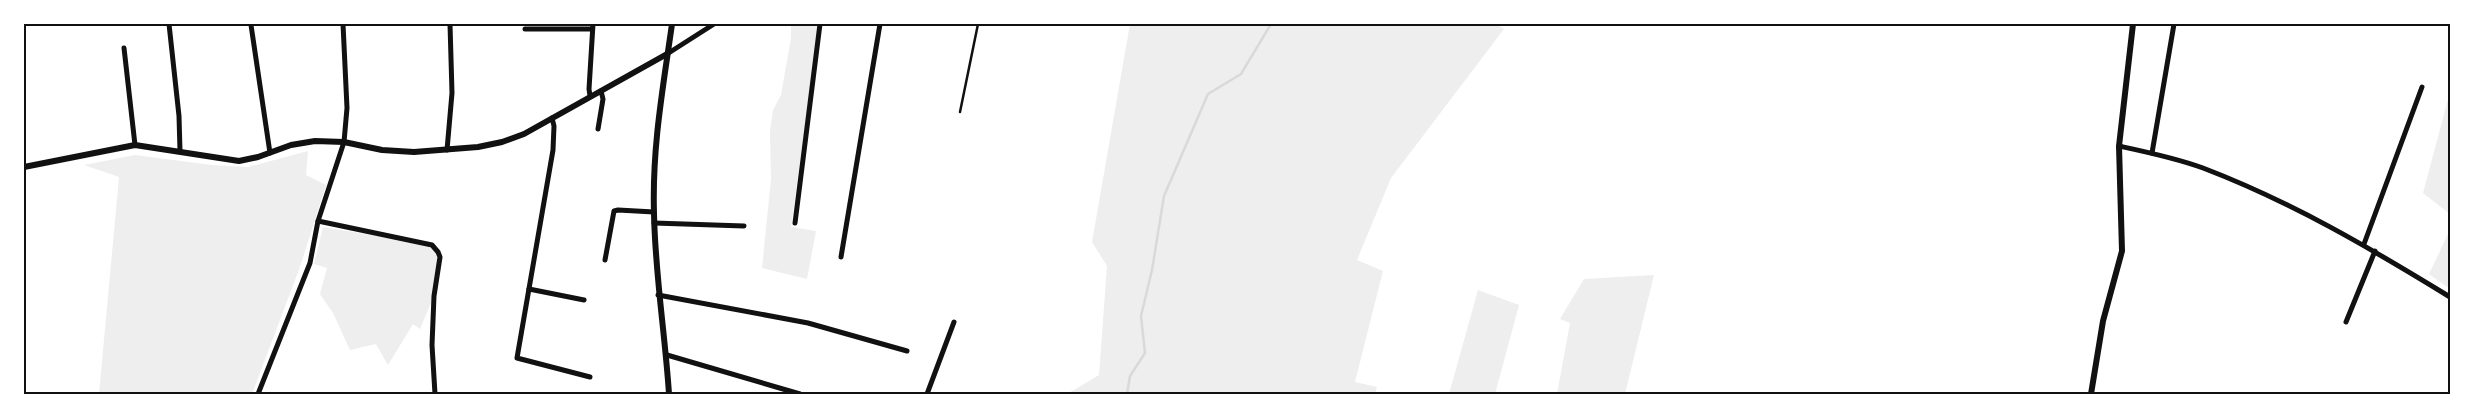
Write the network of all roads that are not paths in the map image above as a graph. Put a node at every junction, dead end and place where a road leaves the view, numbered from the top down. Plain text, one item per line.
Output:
1 (170, 24) edge
2 (343, 24) edge
3 (450, 24) edge
4 (672, 24) edge
5 (714, 24) edge
6 (820, 24) edge
7 (880, 24) edge
8 (978, 24) edge
9 (2133, 24) edge
10 (2174, 24) edge
11 (251, 25) dead end
12 (593, 26) edge
13 (525, 29) dead end
14 (124, 48) dead end
15 (667, 54) junction
16 (2422, 87) dead end
17 (601, 91) junction
18 (590, 96) junction
19 (960, 112) dead end
20 (552, 118) junction
21 (598, 129) dead end
22 (344, 142) junction
23 (135, 145) junction
24 (2119, 146) junction
25 (447, 150) junction
26 (180, 151) junction
27 (270, 153) junction
28 (2152, 153) junction
29 (24, 167) edge
30 (654, 212) junction
31 (318, 221) junction
32 (654, 223) junction
33 (795, 223) dead end
34 (744, 226) dead end
35 (2364, 244) junction
36 (2375, 251) junction
37 (841, 257) dead end
38 (604, 260) dead end
39 (529, 289) junction
40 (658, 295) junction
41 (2450, 297) edge
42 (584, 300) dead end
43 (954, 322) dead end
44 (2346, 322) dead end
45 (907, 351) dead end
46 (667, 355) junction
47 (590, 377) dead end
48 (258, 394) edge
49 (435, 394) edge
50 (668, 394) edge
51 (800, 394) edge
52 (927, 394) edge
53 (2091, 394) edge

1 - 26 street
2 - 22 street
3 - 25 street
4 - 15 street
5 - 15 street
6 - 33 street
7 - 37 street
8 - 19 lane
9 - 24 street
10 - 28 street
11 - 27 street
12 - 13 street
12 - 18 street
14 - 23 street
15 - 17 street
15 - 30 street
16 - 35 street
17 - 18 street
17 - 21 street
18 - 20 street
20 - 25 street
20 - 39 street
22 - 25 street
22 - 27 street
22 - 31 street
23 - 26 street
23 - 29 street
24 - 28 street
24 - 53 street
26 - 27 street
28 - 35 street
30 - 32 street
30 - 38 street
31 - 48 street
31 - 49 street
32 - 34 street
32 - 40 street
35 - 36 street
36 - 41 street
36 - 44 street
39 - 42 street
39 - 47 street
40 - 45 street
40 - 46 street
43 - 52 street
46 - 50 street
46 - 51 street

